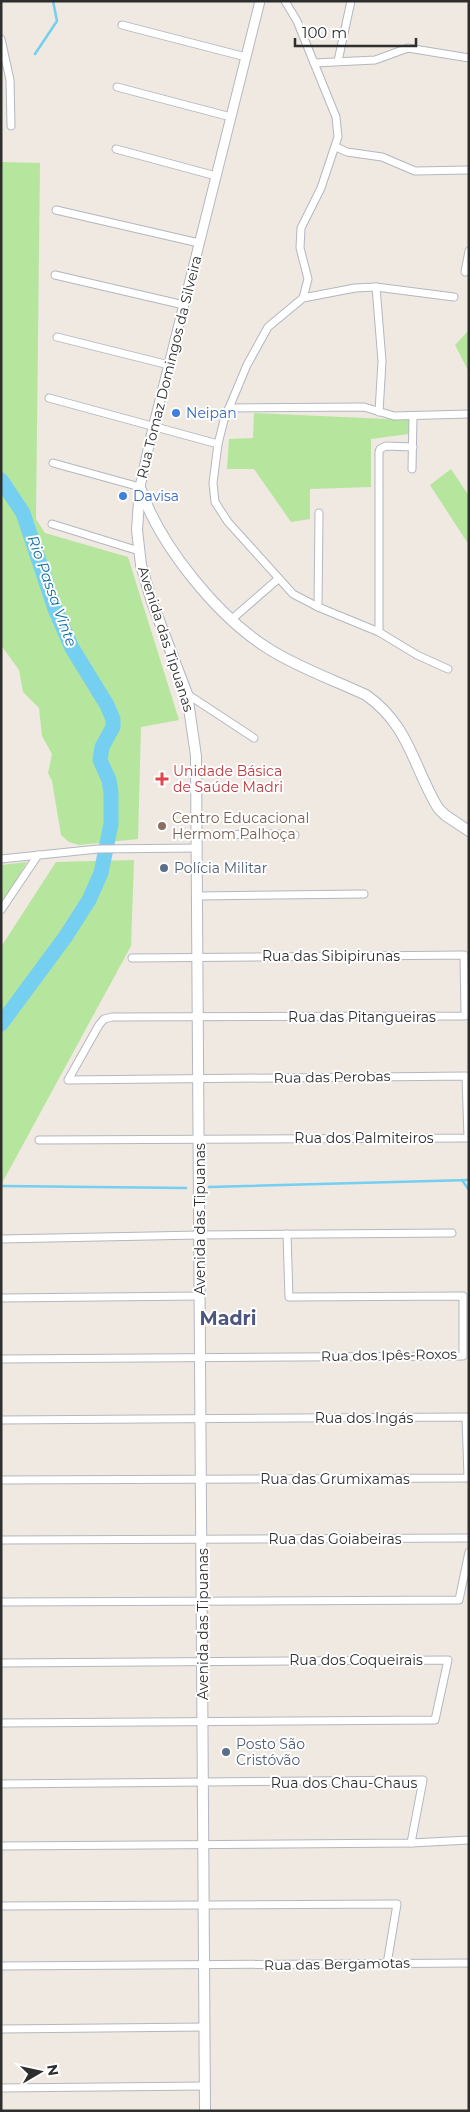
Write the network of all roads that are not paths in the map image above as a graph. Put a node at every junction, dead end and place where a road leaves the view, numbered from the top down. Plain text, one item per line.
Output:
1 (260, 1) edge
2 (285, 1) edge
3 (351, 1) edge
4 (122, 25) dead end
5 (1, 39) edge
6 (246, 57) junction
7 (469, 58) edge
8 (338, 62) junction
9 (314, 63) junction
10 (117, 87) dead end
11 (231, 117) junction
12 (11, 126) dead end
13 (336, 147) junction
14 (116, 149) dead end
15 (469, 170) edge
16 (216, 176) junction
17 (56, 210) dead end
18 (200, 243) junction
19 (469, 251) edge
20 (465, 272) dead end
21 (55, 275) dead end
22 (376, 286) junction
23 (454, 297) dead end
24 (303, 298) junction
25 (184, 305) junction
26 (57, 337) dead end
27 (169, 366) junction
28 (48, 398) dead end
29 (229, 408) junction
30 (379, 412) junction
31 (469, 414) edge
32 (413, 417) junction
33 (153, 428) junction
34 (218, 444) junction
35 (412, 447) junction
36 (53, 463) dead end
37 (412, 469) dead end
38 (140, 486) junction
39 (319, 513) dead end
40 (52, 524) dead end
41 (139, 551) junction
42 (278, 579) junction
43 (318, 607) junction
44 (232, 620) junction
45 (379, 632) junction
46 (448, 669) dead end
47 (187, 694) junction
48 (254, 738) dead end
49 (469, 830) edge
50 (295, 835) dead end
51 (198, 836) junction
52 (198, 848) junction
53 (38, 855) junction
54 (1, 859) edge
55 (364, 894) dead end
56 (198, 896) junction
57 (1, 910) edge
58 (464, 955) joint
59 (198, 957) junction
60 (132, 958) dead end
61 (198, 1017) junction
62 (466, 1076) joint
63 (199, 1079) junction
64 (199, 1139) junction
65 (39, 1140) dead end
66 (287, 1234) junction
67 (452, 1234) dead end
68 (200, 1235) junction
69 (1, 1238) edge
70 (200, 1296) junction
71 (1, 1298) edge
72 (201, 1357) junction
73 (1, 1360) edge
74 (201, 1419) junction
75 (1, 1420) edge
76 (468, 1478) edge
77 (202, 1479) junction
78 (1, 1480) edge
79 (469, 1538) edge
80 (202, 1539) junction
81 (1, 1540) edge
82 (469, 1552) edge
83 (202, 1601) junction
84 (1, 1602) edge
85 (203, 1661) junction
86 (1, 1663) edge
87 (203, 1722) junction
88 (1, 1723) edge
89 (204, 1783) junction
90 (1, 1784) edge
91 (469, 1840) edge
92 (410, 1843) junction
93 (204, 1844) junction
94 (1, 1846) edge
95 (204, 1904) junction
96 (1, 1906) edge
97 (469, 1963) edge
98 (387, 1964) junction
99 (1, 1966) edge
100 (205, 1966) junction
101 (205, 2027) junction
102 (1, 2029) edge
103 (205, 2086) junction
104 (1, 2088) edge
105 (205, 2111) edge

1 - 6 street, Rua Tomaz Domingos da Silveira
2 - 9 street
3 - 8 street
4 - 6 street
5 - 12 street
6 - 11 street, Rua Tomaz Domingos da Silveira
7 - 8 street
8 - 9 street
9 - 13 street
10 - 11 street
11 - 16 street, Rua Tomaz Domingos da Silveira
13 - 15 street
13 - 24 street
14 - 16 street
16 - 18 street, Rua Tomaz Domingos da Silveira
17 - 18 street
18 - 25 street, Rua Tomaz Domingos da Silveira
19 - 20 street
21 - 25 street
22 - 23 street
22 - 24 street
22 - 30 street
24 - 29 street
25 - 27 street, Rua Tomaz Domingos da Silveira
26 - 27 street
27 - 33 street, Rua Tomaz Domingos da Silveira
28 - 33 street
29 - 30 street
29 - 34 street
30 - 32 street
31 - 32 street
32 - 35 street
33 - 34 street
33 - 38 street, Rua Tomaz Domingos da Silveira
34 - 42 street
35 - 37 street
35 - 45 street
36 - 38 street
38 - 41 main road, Avenida das Tipuanas
38 - 44 main road, Rua Tomaz Domingos da Silveira
39 - 43 street
40 - 41 street
41 - 47 main road, Avenida das Tipuanas
42 - 43 street
42 - 44 street
43 - 45 street
44 - 49 main road, Rua Tomaz Domingos da Silveira
45 - 46 street
47 - 48 street
47 - 51 main road, Avenida das Tipuanas
50 - 51 street
51 - 52 main road, Avenida das Tipuanas
52 - 53 street
52 - 56 main road, Avenida das Tipuanas
53 - 54 street
53 - 57 street
55 - 56 street
56 - 59 main road, Avenida das Tipuanas
58 - 59 street, Rua das Sibipirunas
58 - 61 street, Rua das Pitangueiras
59 - 60 street, Rua das Sibipirunas
59 - 61 main road, Avenida das Tipuanas
61 - 63 main road, Avenida das Tipuanas
61 - 63 street, Rua das Perobas
62 - 63 street, Rua das Perobas
62 - 64 street, Rua dos Palmiteiros
63 - 64 main road, Avenida das Tipuanas
64 - 65 street
64 - 68 main road, Avenida das Tipuanas
66 - 67 street
66 - 68 street
66 - 72 street, Rua dos Ipês-Roxos
68 - 69 street
68 - 70 main road, Avenida das Tipuanas
70 - 71 street
70 - 72 main road, Avenida das Tipuanas
72 - 73 street
72 - 74 main road, Avenida das Tipuanas
74 - 75 street
74 - 76 street, Rua dos Ingás
74 - 77 main road, Avenida das Tipuanas
76 - 77 street, Rua das Grumixamas
77 - 78 street, Rua das Grumixamas
77 - 80 main road, Avenida das Tipuanas
79 - 80 street, Rua das Goiabeiras
80 - 81 street, Rua das Goiabeiras
80 - 83 main road, Avenida das Tipuanas
82 - 83 street
83 - 84 street
83 - 85 main road, Avenida das Tipuanas
85 - 86 street
85 - 87 main road, Avenida das Tipuanas
85 - 87 street, Rua dos Coqueirais
87 - 88 street
87 - 89 main road, Avenida das Tipuanas
89 - 90 street
89 - 92 street, Rua dos Chau-Chaus
89 - 93 main road, Avenida das Tipuanas
91 - 92 street
92 - 93 street
93 - 94 street
93 - 95 main road, Avenida das Tipuanas
95 - 96 street
95 - 98 street
95 - 100 main road, Avenida das Tipuanas
97 - 98 street, Rua das Bergamotas
98 - 100 street, Rua das Bergamotas
99 - 100 street, Rua das Bergamotas
100 - 101 main road, Avenida das Tipuanas
101 - 102 street
101 - 103 main road, Avenida das Tipuanas
103 - 104 street
103 - 105 main road, Avenida das Tipuanas

